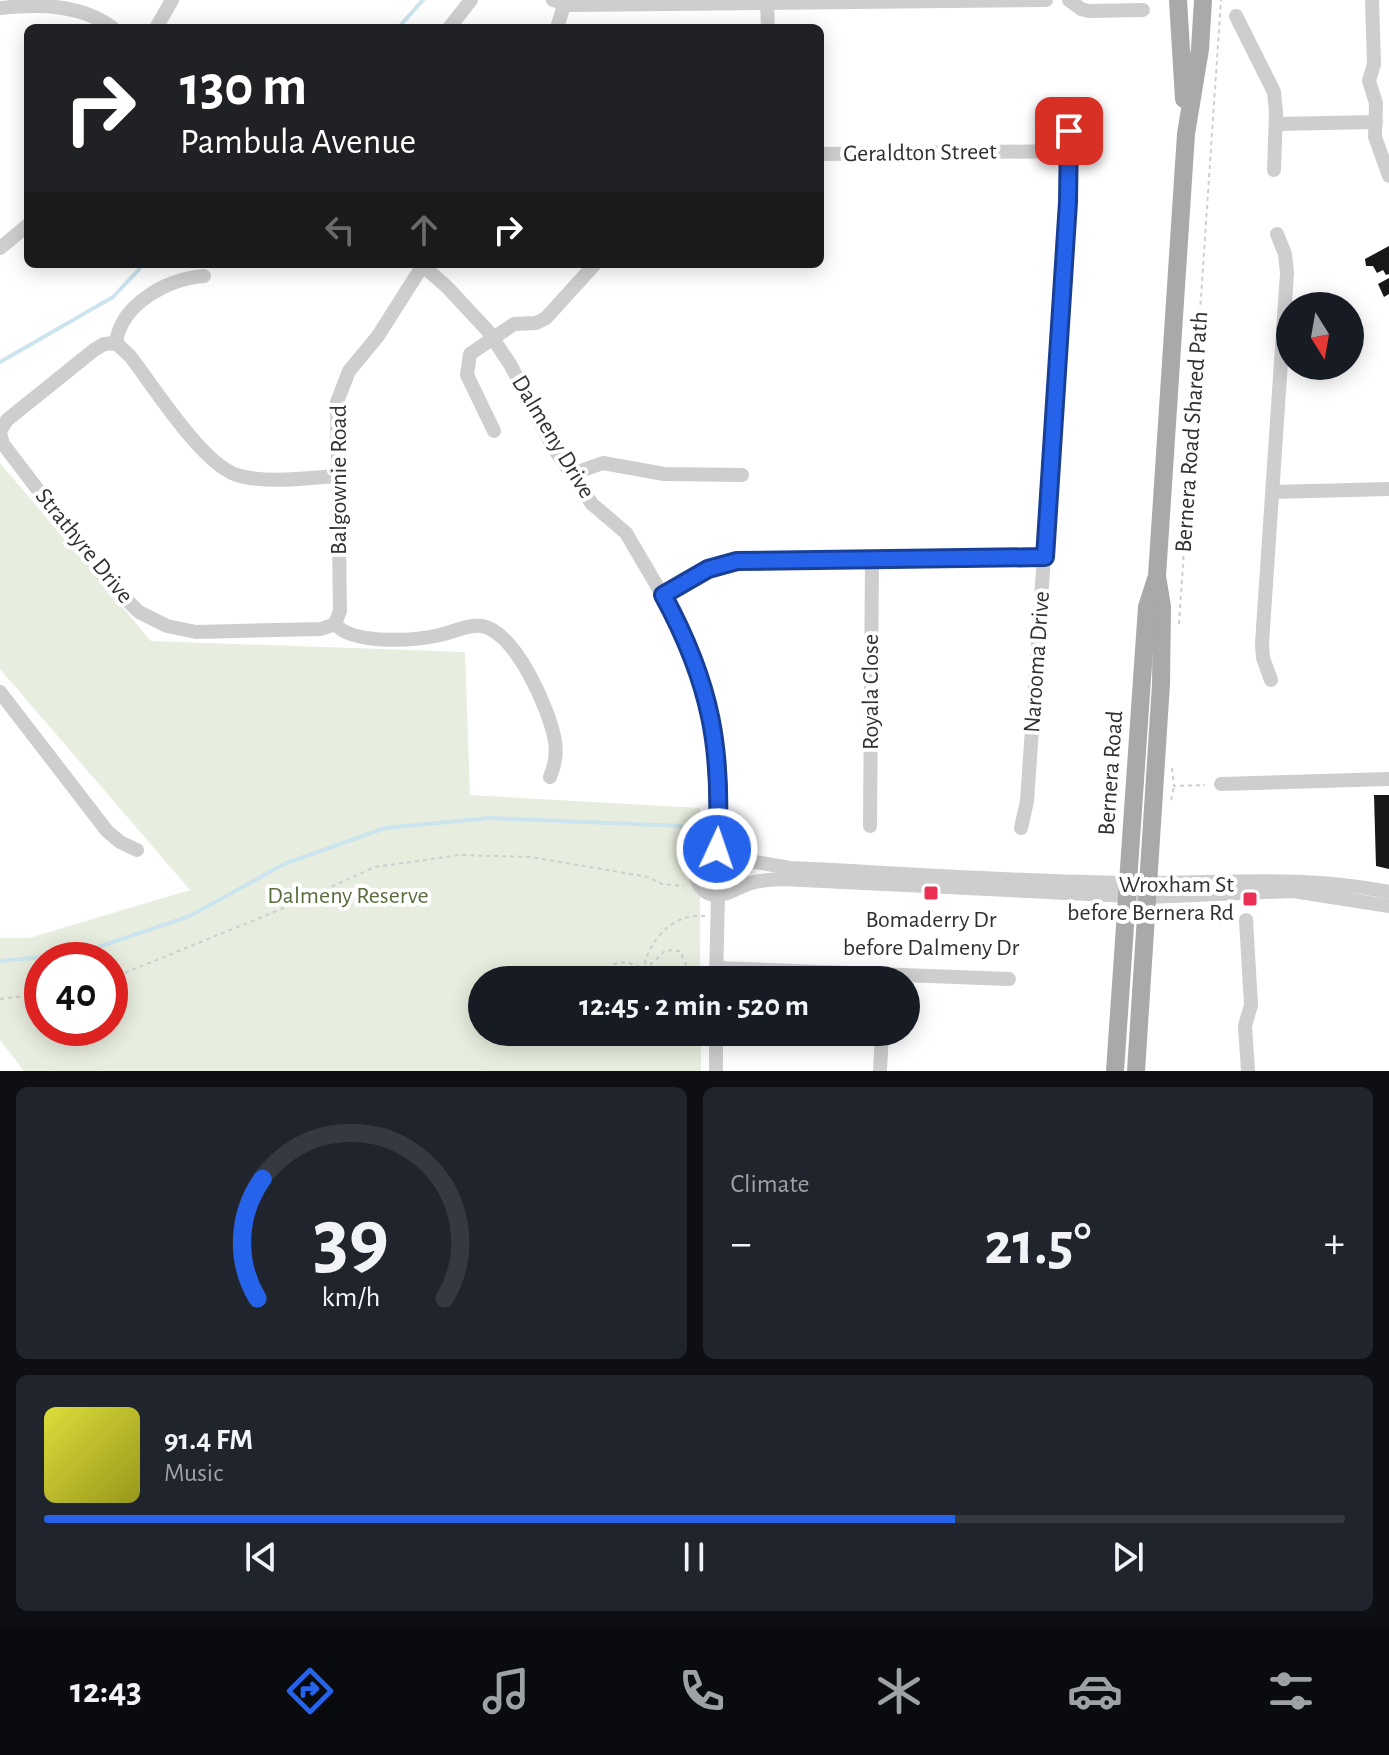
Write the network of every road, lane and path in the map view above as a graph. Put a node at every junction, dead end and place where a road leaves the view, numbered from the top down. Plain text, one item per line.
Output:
1 (172, 0) edge
2 (471, 0) edge
3 (1046, 0) edge
4 (1069, 0) edge
5 (1178, 0) edge
6 (1203, 0) edge
7 (1221, 0) edge
8 (1372, 0) edge
9 (885, 1) edge
10 (565, 3) edge
11 (767, 4) junction
12 (0, 8) edge
13 (1143, 10) dead end
14 (1236, 16) dead end
15 (107, 24) edge
16 (158, 24) edge
17 (452, 24) edge
18 (558, 24) edge
19 (768, 24) edge
20 (1069, 111) dead end
21 (1276, 124) junction
22 (1380, 131) edge
23 (1186, 134) junction
24 (1068, 151) junction
25 (824, 154) edge
26 (1274, 170) dead end
27 (1389, 176) edge
28 (24, 228) edge
29 (1277, 234) dead end
30 (0, 248) edge
31 (420, 268) edge
32 (426, 268) edge
33 (591, 268) edge
34 (204, 276) dead end
35 (492, 338) junction
36 (116, 343) junction
37 (494, 431) dead end
38 (0, 432) edge
39 (572, 474) junction
40 (742, 475) dead end
41 (337, 476) junction
42 (1389, 489) edge
43 (1273, 492) junction
44 (1045, 557) junction
45 (872, 558) junction
46 (1157, 576) junction
47 (663, 595) junction
48 (335, 624) junction
49 (1178, 636) dead end
50 (1271, 680) dead end
51 (0, 692) edge
52 (550, 777) dead end
53 (1389, 779) edge
54 (1221, 784) joint
55 (1174, 786) junction
56 (870, 826) dead end
57 (1021, 828) dead end
58 (717, 849) junction
59 (137, 850) dead end
60 (738, 859) junction
61 (685, 885) dead end
62 (735, 889) junction
63 (1127, 889) junction
64 (1148, 890) junction
65 (1389, 892) edge
66 (718, 896) junction
67 (1389, 906) edge
68 (718, 917) junction
69 (1246, 920) dead end
70 (613, 964) dead end
71 (635, 966) edge
72 (643, 966) edge
73 (650, 966) edge
74 (686, 966) edge
75 (716, 966) edge
76 (128, 972) edge
77 (920, 978) edge
78 (1009, 979) dead end
79 (24, 996) edge
80 (0, 999) edge
81 (716, 1046) edge
82 (881, 1046) edge
83 (716, 1071) edge
84 (880, 1071) edge
85 (1115, 1071) edge
86 (1136, 1071) edge
87 (1248, 1071) edge

1 - 16 street
2 - 17 street
3 - 9 street
4 - 13 street
5 - 23 main road, Bernera Road
6 - 23 main road, Bernera Road
7 - 49 path, Bernera Road Shared Path
8 - 22 street
9 - 11 street
10 - 11 street
10 - 18 street
11 - 19 street
12 - 15 street
14 - 21 street
20 - 24 street, Narooma Drive
21 - 22 street
21 - 26 street
22 - 27 street
23 - 46 main road, Bernera Road
24 - 25 street, Geraldton Street
24 - 44 street, Narooma Drive
28 - 30 street
29 - 43 street
31 - 41 street, Balgownie Road
32 - 35 street, Dalmeny Drive
33 - 35 street
34 - 36 street
35 - 37 street
35 - 39 street, Dalmeny Drive
36 - 38 street, Strathyre Drive
36 - 41 street
38 - 48 street, Strathyre Drive
39 - 40 street
39 - 47 street, Dalmeny Drive
41 - 48 street, Balgownie Road
42 - 43 street
43 - 50 street
44 - 45 street
44 - 57 street, Narooma Drive
45 - 47 street
45 - 56 street, Royala Close
46 - 63 main road, Bernera Road
46 - 64 main road, Bernera Road
47 - 58 street, Dalmeny Drive
48 - 52 street
51 - 59 street
53 - 54 street
54 - 55 path
55 - 55 path
58 - 60 street
58 - 66 street
60 - 62 street
60 - 63 street
61 - 76 path
62 - 63 street
62 - 66 street
63 - 64 street
63 - 85 main road, Bernera Road
64 - 65 street
64 - 67 street
64 - 86 main road, Bernera Road
66 - 68 street
68 - 72 path
68 - 75 street
69 - 87 street
70 - 71 path
73 - 74 path
77 - 78 street
79 - 80 path
81 - 83 street
82 - 84 street

